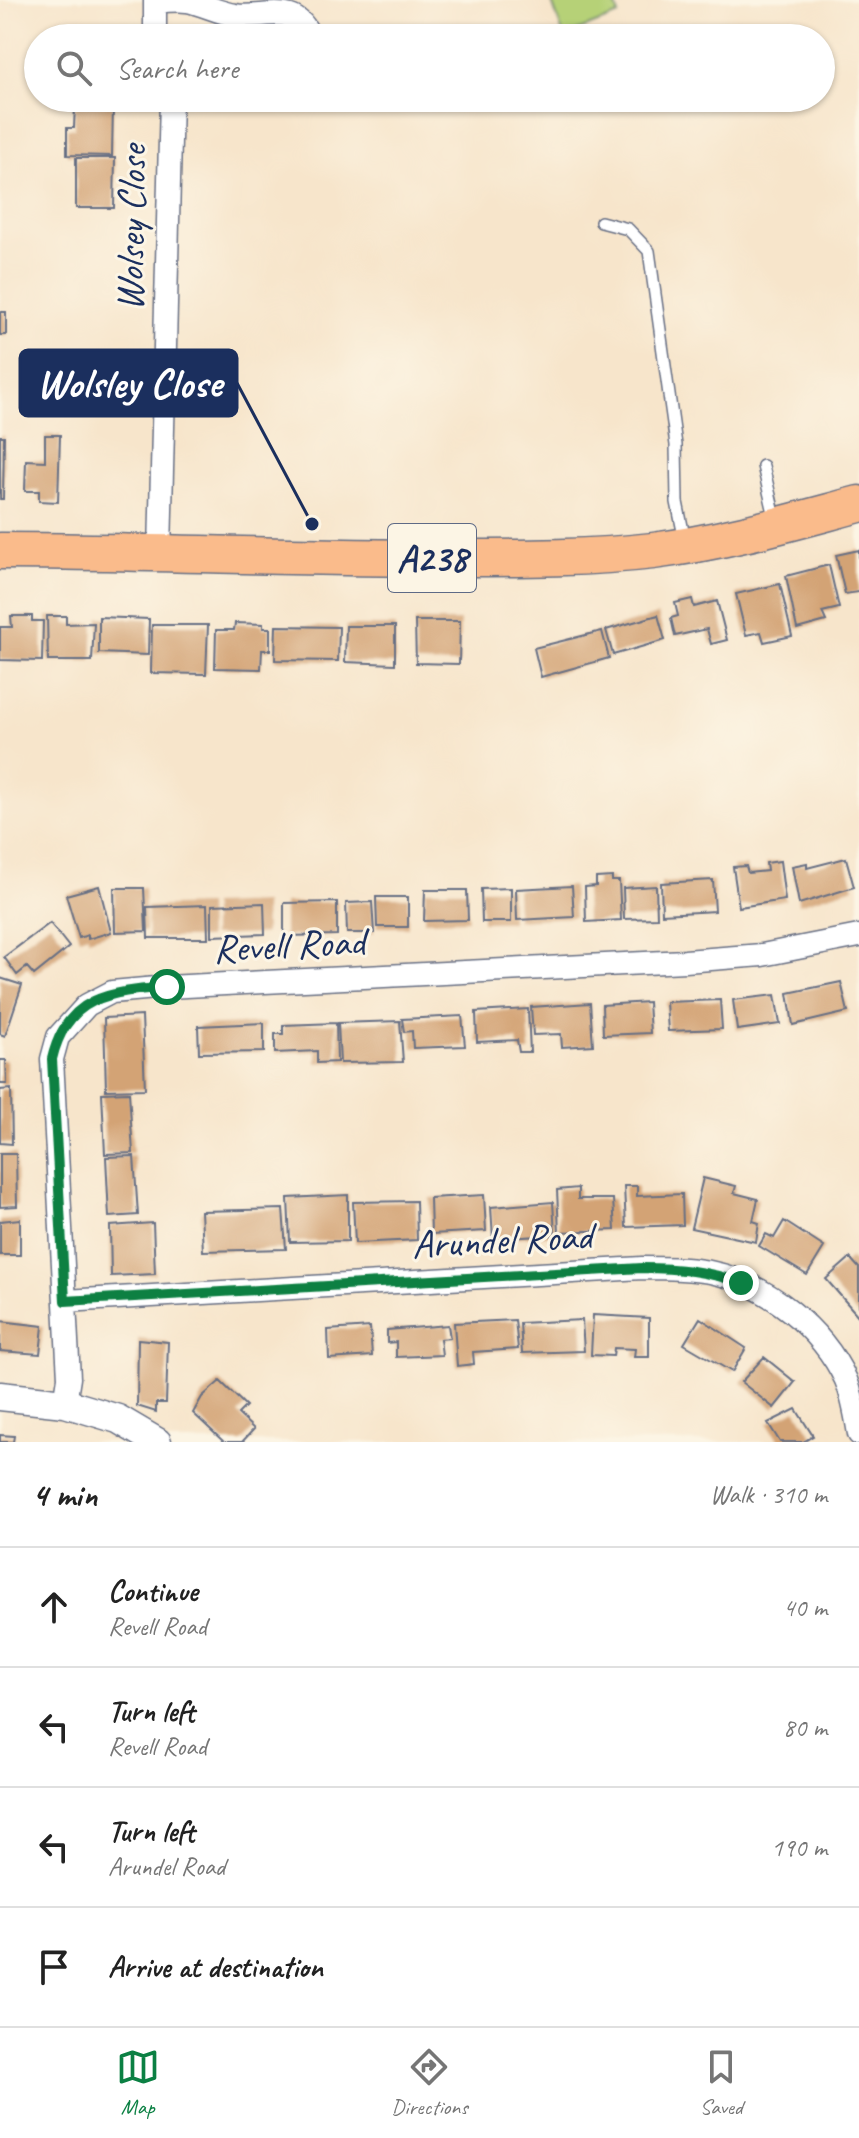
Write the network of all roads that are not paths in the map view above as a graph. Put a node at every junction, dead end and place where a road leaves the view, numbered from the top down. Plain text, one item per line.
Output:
1 (156, 1) edge
2 (155, 24) edge
3 (301, 24) edge
4 (171, 112) edge
5 (601, 222) dead end
6 (763, 466) dead end
7 (859, 504) edge
8 (777, 525) junction
9 (686, 546) junction
10 (0, 551) edge
11 (160, 552) junction
12 (859, 936) edge
13 (65, 1301) junction
14 (0, 1396) edge
15 (65, 1403) junction
16 (859, 1434) edge
17 (157, 1442) edge

1 - 2 street
1 - 3 street
4 - 11 street, Wolsey Close
5 - 9 lane
6 - 8 lane
7 - 8 main road, A238
8 - 9 main road, A238
9 - 11 main road, A238
10 - 11 main road, A238
12 - 13 street, Revell Road
13 - 15 street, Revell Road
13 - 16 street, Arundel Road
14 - 15 street
15 - 17 street

